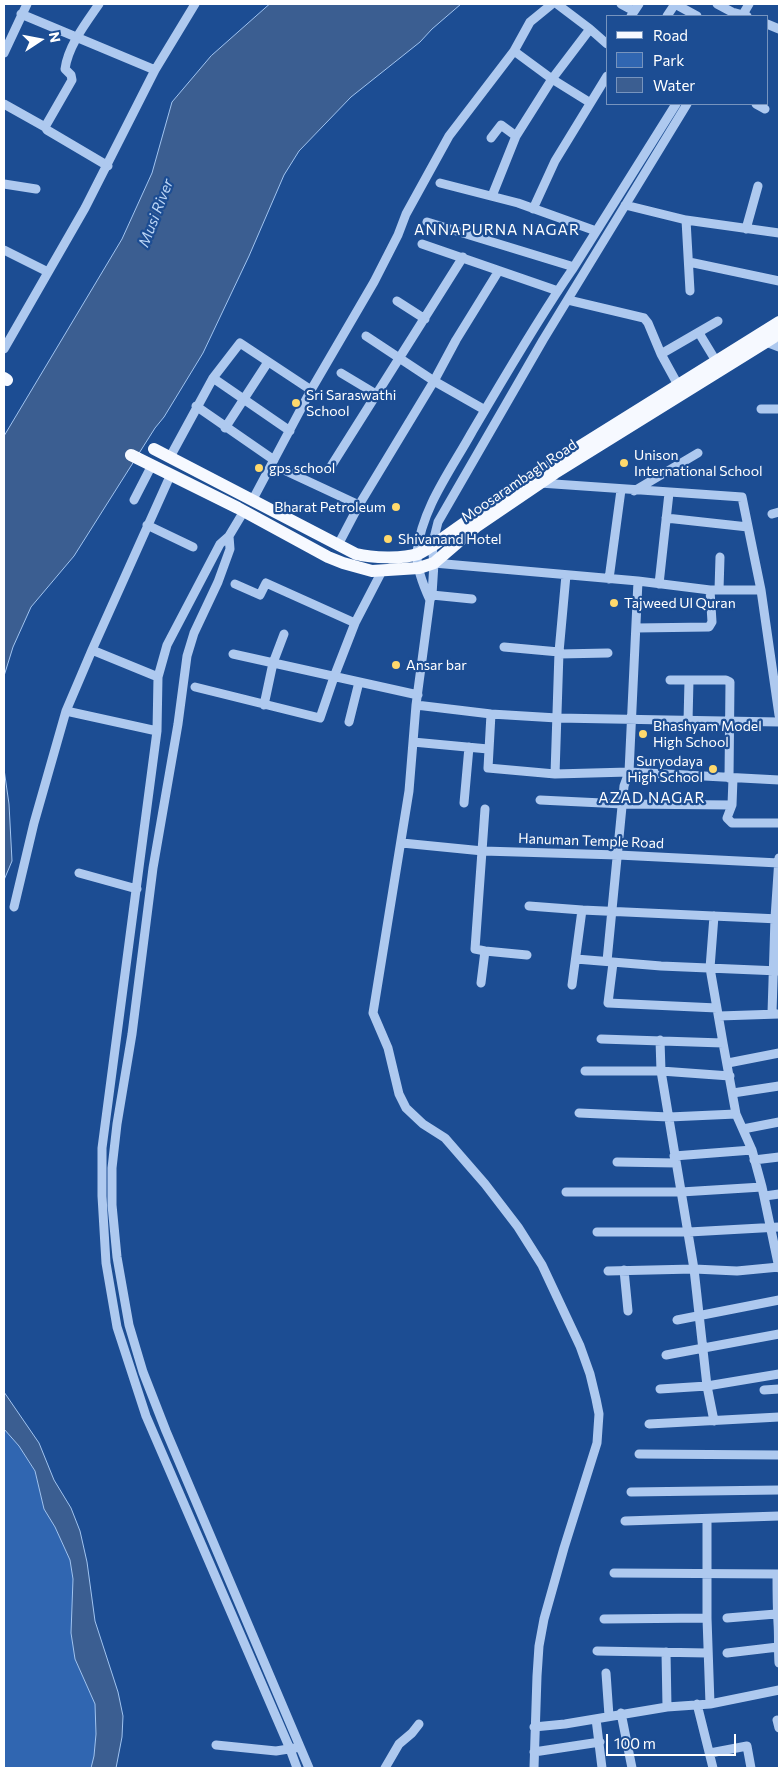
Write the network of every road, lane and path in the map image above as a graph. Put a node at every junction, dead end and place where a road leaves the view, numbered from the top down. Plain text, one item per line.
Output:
1 (27, 4) edge
2 (99, 4) edge
3 (196, 4) edge
4 (552, 4) edge
5 (557, 4) edge
6 (621, 4) edge
7 (717, 4) edge
8 (671, 5) edge
9 (634, 10) edge
10 (733, 11) edge
11 (21, 14) junction
12 (695, 15) edge
13 (590, 29) junction
14 (78, 36) junction
15 (606, 43) edge
16 (514, 51) junction
17 (4, 53) edge
18 (156, 70) junction
19 (606, 77) edge
20 (552, 79) junction
21 (589, 102) junction
22 (4, 104) edge
23 (675, 105) edge
24 (687, 105) edge
25 (758, 105) edge
26 (766, 109) dead end
27 (45, 127) junction
28 (516, 136) junction
29 (491, 138) dead end
30 (108, 166) junction
31 (440, 183) dead end
32 (4, 184) edge
33 (758, 186) dead end
34 (36, 189) dead end
35 (492, 196) junction
36 (625, 205) junction
37 (533, 209) junction
38 (686, 220) junction
39 (427, 222) dead end
40 (746, 229) junction
41 (596, 231) junction
42 (779, 233) edge
43 (422, 244) dead end
44 (4, 250) edge
45 (463, 257) junction
46 (689, 262) junction
47 (574, 267) junction
48 (48, 272) junction
49 (498, 272) junction
50 (779, 281) edge
51 (690, 290) dead end
52 (558, 291) junction
53 (568, 300) junction
54 (397, 301) dead end
55 (425, 319) junction
56 (718, 321) dead end
57 (779, 322) edge
58 (700, 333) junction
59 (779, 334) edge
60 (366, 336) dead end
61 (766, 342) junction
62 (779, 347) edge
63 (4, 349) edge
64 (661, 354) junction
65 (400, 358) junction
66 (716, 361) junction
67 (268, 362) junction
68 (341, 373) dead end
69 (212, 378) junction
70 (434, 381) junction
71 (678, 386) junction
72 (311, 390) junction
73 (376, 394) junction
74 (244, 400) junction
75 (196, 406) junction
76 (760, 409) dead end
77 (779, 409) edge
78 (485, 410) junction
79 (226, 428) junction
80 (290, 431) junction
81 (154, 449) dead end
82 (698, 453) dead end
83 (131, 455) dead end
84 (170, 457) junction
85 (274, 460) junction
86 (152, 465) junction
87 (330, 468) dead end
88 (286, 471) dead end
89 (171, 474) junction
90 (540, 483) junction
91 (621, 490) junction
92 (633, 491) junction
93 (669, 493) junction
94 (134, 500) dead end
95 (359, 505) junction
96 (248, 506) junction
97 (666, 518) junction
98 (147, 525) junction
99 (748, 527) junction
100 (229, 536) junction
101 (338, 545) junction
102 (432, 546) junction
103 (194, 547) dead end
104 (417, 554) junction
105 (720, 557) dead end
106 (434, 563) junction
107 (419, 568) junction
108 (382, 571) junction
109 (566, 575) junction
110 (609, 579) junction
111 (638, 581) junction
112 (235, 584) dead end
113 (659, 584) junction
114 (715, 590) junction
115 (761, 590) junction
116 (431, 598) junction
117 (472, 599) dead end
118 (355, 624) junction
119 (636, 628) junction
120 (284, 634) dead end
121 (504, 647) dead end
122 (92, 650) junction
123 (559, 653) junction
124 (232, 654) dead end
125 (608, 654) dead end
126 (273, 663) junction
127 (158, 677) junction
128 (334, 677) junction
129 (670, 680) dead end
130 (689, 680) junction
131 (359, 682) junction
132 (195, 687) dead end
133 (418, 695) junction
134 (264, 705) junction
135 (416, 706) junction
136 (66, 710) junction
137 (491, 714) junction
138 (779, 715) edge
139 (557, 718) junction
140 (631, 718) junction
141 (349, 722) dead end
142 (688, 722) junction
143 (729, 722) junction
144 (779, 722) edge
145 (157, 730) junction
146 (413, 742) junction
147 (469, 747) junction
148 (488, 750) junction
149 (630, 772) junction
150 (555, 774) junction
151 (731, 778) junction
152 (779, 780) edge
153 (540, 800) dead end
154 (464, 803) dead end
155 (623, 804) junction
156 (732, 805) junction
157 (485, 808) dead end
158 (779, 823) edge
159 (402, 843) junction
160 (483, 851) junction
161 (618, 855) junction
162 (779, 858) edge
163 (779, 863) edge
164 (79, 873) dead end
165 (137, 889) junction
166 (529, 906) dead end
167 (14, 907) dead end
168 (582, 910) junction
169 (611, 912) junction
170 (714, 916) junction
171 (777, 919) edge
172 (485, 951) junction
173 (527, 955) dead end
174 (576, 959) junction
175 (610, 962) junction
176 (710, 968) junction
177 (776, 970) edge
178 (481, 983) dead end
179 (572, 985) dead end
180 (718, 1012) junction
181 (776, 1013) edge
182 (601, 1039) dead end
183 (660, 1040) junction
184 (723, 1043) junction
185 (779, 1053) edge
186 (728, 1063) junction
187 (585, 1070) dead end
188 (661, 1071) junction
189 (730, 1076) junction
190 (779, 1086) edge
191 (733, 1093) junction
192 (579, 1113) dead end
193 (736, 1114) junction
194 (669, 1117) junction
195 (779, 1122) edge
196 (743, 1129) junction
197 (752, 1150) junction
198 (779, 1157) edge
199 (675, 1160) junction
200 (754, 1160) junction
201 (617, 1162) dead end
202 (566, 1192) dead end
203 (681, 1192) junction
204 (763, 1192) junction
205 (779, 1194) edge
206 (775, 1228) edge
207 (597, 1232) dead end
208 (688, 1232) junction
209 (779, 1267) edge
210 (694, 1269) junction
211 (624, 1270) junction
212 (608, 1272) dead end
213 (779, 1300) edge
214 (628, 1311) dead end
215 (699, 1317) junction
216 (677, 1320) dead end
217 (779, 1334) edge
218 (703, 1348) junction
219 (666, 1356) dead end
220 (779, 1374) edge
221 (707, 1386) junction
222 (660, 1389) dead end
223 (779, 1389) edge
224 (764, 1390) dead end
225 (779, 1418) edge
226 (714, 1421) junction
227 (649, 1424) dead end
228 (640, 1454) dead end
229 (779, 1455) edge
230 (779, 1490) edge
231 (632, 1492) dead end
232 (779, 1516) edge
233 (707, 1519) junction
234 (625, 1521) dead end
235 (614, 1573) dead end
236 (706, 1574) junction
237 (778, 1574) edge
238 (706, 1618) junction
239 (727, 1618) dead end
240 (604, 1619) dead end
241 (778, 1619) edge
242 (778, 1647) junction
243 (597, 1651) dead end
244 (666, 1652) junction
245 (707, 1653) junction
246 (727, 1653) dead end
247 (779, 1663) edge
248 (606, 1673) dead end
249 (779, 1690) edge
250 (697, 1704) junction
251 (710, 1704) junction
252 (667, 1707) junction
253 (621, 1714) junction
254 (609, 1716) junction
255 (596, 1719) junction
256 (419, 1724) dead end
257 (534, 1727) junction
258 (600, 1742) junction
259 (216, 1745) dead end
260 (301, 1747) junction
261 (290, 1749) junction
262 (534, 1752) junction
263 (710, 1753) junction
264 (297, 1768) edge
265 (309, 1768) edge
266 (385, 1768) edge
267 (534, 1768) edge
268 (602, 1768) edge
269 (632, 1768) edge
270 (713, 1768) edge
271 (752, 1768) edge

1 - 11 street
2 - 14 street
3 - 18 street
4 - 16 street
5 - 13 street
6 - 9 street
7 - 10 street
8 - 12 street
11 - 14 street
11 - 17 street
13 - 15 street
13 - 20 street
14 - 18 street
14 - 27 street
16 - 20 street
16 - 72 street
18 - 30 street
19 - 21 street
20 - 21 street
20 - 28 street
21 - 37 street
22 - 27 street
23 - 41 street
24 - 36 street
25 - 26 street
27 - 30 street
28 - 29 street
28 - 35 street
30 - 48 street
31 - 35 street
32 - 34 street
33 - 40 street
35 - 37 street
36 - 38 street
36 - 53 street
37 - 41 street
38 - 40 street
38 - 46 street
39 - 47 street
40 - 42 street
41 - 47 street
43 - 45 street
44 - 48 street
45 - 49 street
45 - 55 street
46 - 50 street
46 - 51 street
47 - 52 street
48 - 63 street
49 - 52 street
49 - 70 street
52 - 78 street
53 - 64 street
53 - 102 street
54 - 55 street
55 - 65 street
56 - 58 street
57 - 66 main road, Moosarambagh Road
58 - 64 street
58 - 66 street
59 - 61 main road, Moosarambagh Road
60 - 65 street
61 - 62 street
61 - 90 main road, Moosarambagh Road
64 - 71 street
65 - 70 street
65 - 73 street
66 - 71 main road, Moosarambagh Road
67 - 69 street
67 - 72 street
67 - 74 street
68 - 73 street
69 - 74 street
69 - 75 street
70 - 78 street
70 - 95 street
71 - 102 main road, Moosarambagh Road
72 - 80 street
73 - 87 street
74 - 79 street
74 - 80 street
75 - 79 street
75 - 84 street
76 - 77 street
78 - 104 street
79 - 85 street
80 - 85 street
81 - 84 main road, Moosarambagh Road
82 - 92 street
83 - 86 main road, Moosarambagh Road
84 - 96 main road, Moosarambagh Road
85 - 96 street
86 - 89 main road, Moosarambagh Road
86 - 94 street
88 - 95 street
89 - 96 main road, Moosarambagh Road
89 - 98 street
90 - 91 street
90 - 106 main road, Moosarambagh Road
91 - 92 street
91 - 110 street
92 - 93 street
93 - 97 street
93 - 99 street
95 - 101 street
96 - 100 street
96 - 101 main road, Moosarambagh Road
96 - 108 main road, Moosarambagh Road
97 - 99 street
97 - 113 street
98 - 103 street
98 - 122 street
99 - 115 street
100 - 127 street
100 - 260 street
101 - 104 main road, Moosarambagh Road
102 - 104 main road, Moosarambagh Road
102 - 106 street
104 - 107 street
105 - 114 street
106 - 107 main road, Moosarambagh Road
106 - 109 street
106 - 116 street
107 - 108 main road, Moosarambagh Road
107 - 116 street
108 - 118 street
109 - 110 street
109 - 123 street
110 - 111 street
111 - 113 street
111 - 119 street
112 - 118 street
113 - 114 street
114 - 115 street
114 - 119 street
115 - 138 street
116 - 117 street
116 - 133 street
118 - 128 street
119 - 140 street
120 - 126 street
121 - 123 street
122 - 127 street
122 - 136 street
123 - 125 street
123 - 139 street
124 - 126 street
126 - 128 street
126 - 134 street
127 - 145 street
128 - 131 street
128 - 134 street
129 - 130 street
130 - 142 street
130 - 143 street
131 - 133 street
131 - 141 street
132 - 134 street
133 - 135 street
135 - 137 street
135 - 146 street
136 - 145 street
136 - 167 street
137 - 139 street
137 - 148 street
139 - 140 street
139 - 150 street
140 - 142 street
140 - 149 street
142 - 143 street
143 - 144 street
143 - 151 street
145 - 165 street
146 - 147 street
146 - 159 street
147 - 148 street
147 - 154 street
148 - 150 street
149 - 150 street
149 - 151 street
149 - 155 street
151 - 152 street
151 - 156 street
153 - 155 street
155 - 156 street
155 - 161 street
156 - 158 street
157 - 160 street
159 - 160 street, Hanuman Temple Road
159 - 257 street
160 - 161 street, Hanuman Temple Road
160 - 172 street
161 - 163 street, Hanuman Temple Road
161 - 169 street
162 - 163 street
163 - 171 street
164 - 165 street
165 - 261 street
166 - 168 street
168 - 169 street
168 - 174 street
169 - 170 street
169 - 175 street
170 - 171 street
170 - 176 street
171 - 177 street
172 - 173 street
172 - 178 street
174 - 175 street
174 - 179 street
175 - 176 street
175 - 180 street
176 - 177 street
176 - 180 street
177 - 181 street
180 - 181 street
180 - 184 street
182 - 183 street
183 - 184 street
183 - 188 street
184 - 186 street
185 - 186 street
186 - 189 street
187 - 188 street
188 - 189 street
188 - 194 street
189 - 191 street
190 - 191 street
191 - 193 street
192 - 194 street
193 - 194 street
193 - 196 street
194 - 199 street
195 - 196 street
196 - 197 street
197 - 199 street
197 - 200 street
198 - 200 street
199 - 201 street
199 - 203 street
200 - 204 street
202 - 203 street
203 - 204 street
203 - 208 street
204 - 205 street
204 - 206 street
206 - 208 street
206 - 209 street
207 - 208 street
208 - 210 street
209 - 210 street
210 - 211 street
210 - 215 street
211 - 212 street
211 - 214 street
213 - 215 street
215 - 216 street
215 - 218 street
217 - 218 street
218 - 219 street
218 - 221 street
220 - 221 street
221 - 222 street
221 - 226 street
223 - 224 street
225 - 226 street
226 - 227 street
228 - 229 street
230 - 231 street
232 - 233 street
233 - 234 street
233 - 236 street
235 - 236 street
236 - 237 street
236 - 238 street
237 - 241 street
238 - 240 street
238 - 245 street
239 - 241 street
241 - 242 street
242 - 246 street
242 - 247 street
243 - 244 street
244 - 245 street
244 - 252 street
245 - 251 street
248 - 254 street
249 - 251 street
250 - 251 street
250 - 252 street
250 - 263 street
252 - 253 street
253 - 254 street
253 - 269 street
254 - 255 street
255 - 257 street
255 - 258 street
256 - 266 street
257 - 262 street
258 - 262 street
258 - 268 street
259 - 261 street
260 - 261 street
260 - 265 street
261 - 264 street
262 - 267 street
263 - 270 street
263 - 271 street

